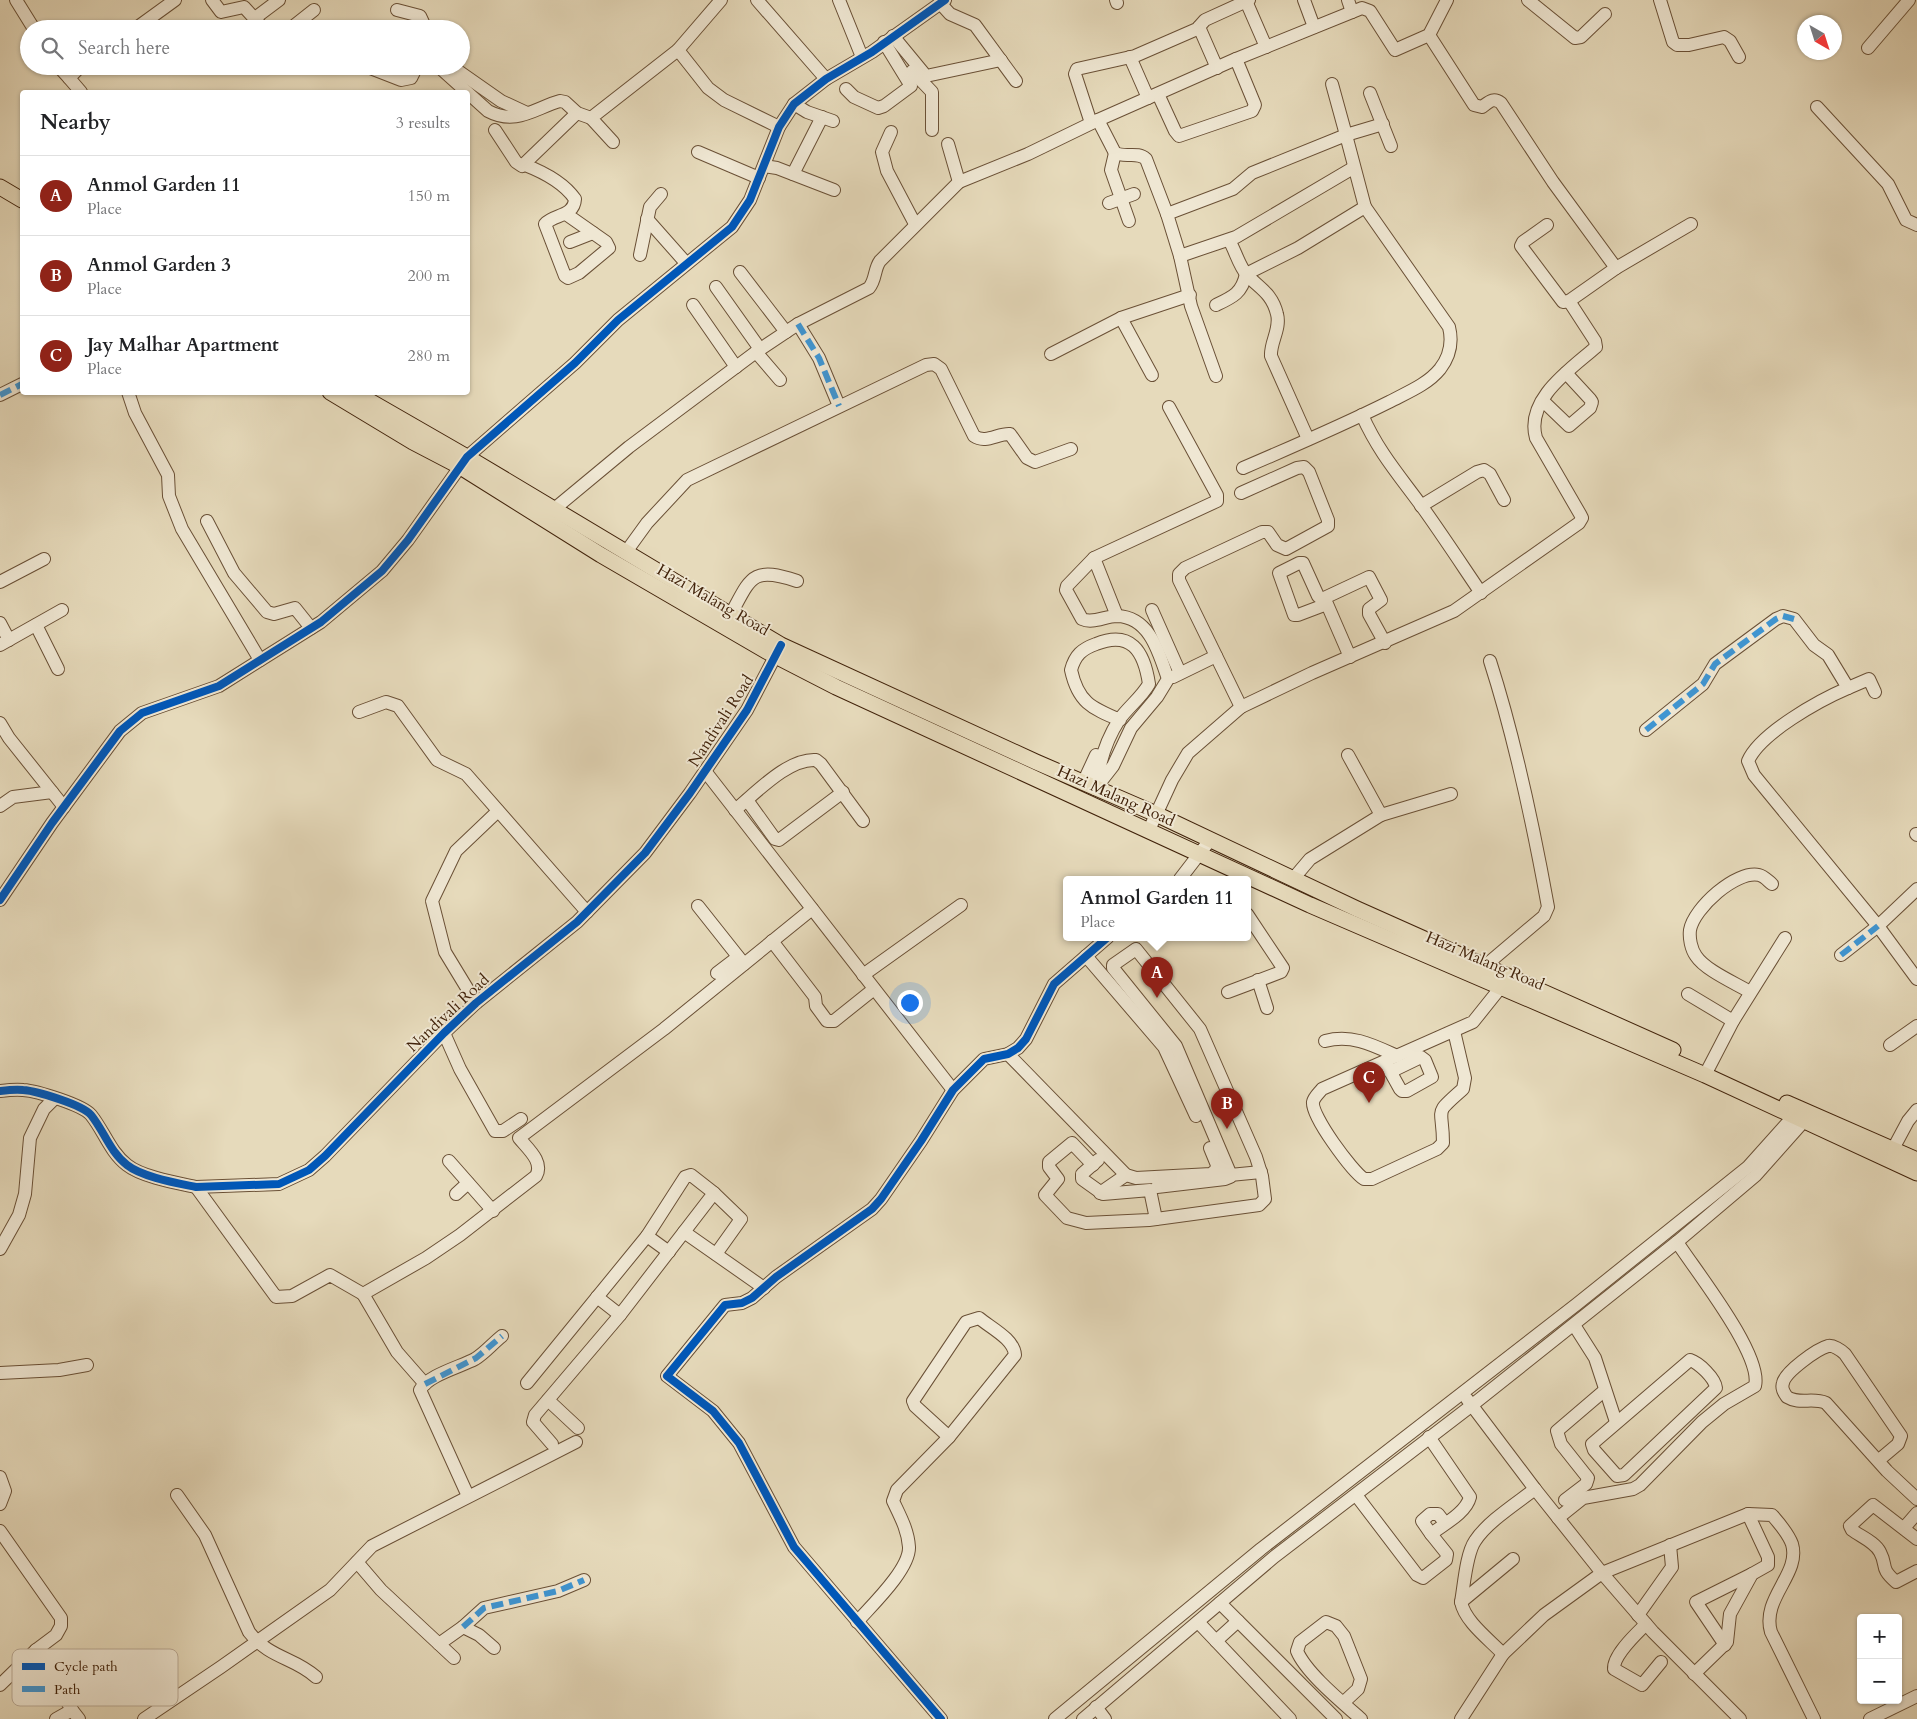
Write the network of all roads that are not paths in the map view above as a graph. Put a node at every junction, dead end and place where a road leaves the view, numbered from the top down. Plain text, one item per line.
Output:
1 (16, 0) edge
2 (176, 0) edge
3 (212, 0) edge
4 (279, 0) edge
5 (721, 0) edge
6 (757, 0) edge
7 (839, 0) edge
8 (1304, 0) edge
9 (1308, 0) edge
10 (1447, 0) edge
11 (1660, 0) edge
12 (1909, 0) edge
13 (942, 1) edge
14 (1248, 1) edge
15 (1534, 2) edge
16 (1350, 6) edge
17 (314, 10) dead end
18 (396, 10) dead end
19 (1605, 14) dead end
20 (255, 18) joint
21 (28, 20) edge
22 (148, 20) edge
23 (301, 20) edge
24 (422, 20) edge
25 (1316, 26) junction
26 (1199, 27) junction
27 (1428, 35) junction
28 (888, 39) junction
29 (1266, 47) junction
30 (1868, 48) dead end
31 (678, 50) junction
32 (862, 57) junction
33 (1130, 57) junction
34 (1738, 58) dead end
35 (1236, 59) junction
36 (1001, 60) junction
37 (1217, 68) junction
38 (67, 75) edge
39 (73, 75) edge
40 (388, 75) edge
41 (412, 75) edge
42 (448, 75) edge
43 (464, 75) edge
44 (70, 78) junction
45 (826, 79) junction
46 (1016, 81) dead end
47 (1332, 84) dead end
48 (846, 89) dead end
49 (79, 90) edge
50 (465, 90) edge
51 (1370, 93) dead end
52 (470, 95) edge
53 (1153, 96) junction
54 (794, 104) junction
55 (1817, 107) dead end
56 (576, 113) junction
57 (529, 114) junction
58 (591, 118) junction
59 (1095, 121) junction
60 (1383, 124) junction
61 (779, 126) junction
62 (495, 130) dead end
63 (932, 130) dead end
64 (891, 132) dead end
65 (1346, 135) junction
66 (613, 142) dead end
67 (948, 144) dead end
68 (1392, 146) dead end
69 (698, 152) dead end
70 (1116, 153) junction
71 (525, 165) junction
72 (1353, 168) junction
73 (762, 172) junction
74 (793, 174) junction
75 (959, 182) junction
76 (0, 187) edge
77 (834, 190) dead end
78 (661, 194) dead end
79 (1127, 196) junction
80 (0, 199) edge
81 (20, 199) edge
82 (1109, 203) dead end
83 (1365, 207) junction
84 (20, 211) edge
85 (566, 214) junction
86 (1167, 214) junction
87 (647, 219) junction
88 (1129, 220) dead end
89 (915, 224) junction
90 (1691, 224) dead end
91 (1546, 225) dead end
92 (1917, 225) edge
93 (593, 233) junction
94 (1229, 240) junction
95 (570, 242) dead end
96 (640, 255) dead end
97 (1180, 256) junction
98 (686, 263) junction
99 (1616, 268) junction
100 (740, 272) dead end
101 (1246, 274) junction
102 (716, 287) dead end
103 (1190, 295) junction
104 (1569, 301) junction
105 (693, 305) dead end
106 (1216, 305) dead end
107 (1121, 318) junction
108 (798, 324) junction
109 (786, 332) junction
110 (758, 351) junction
111 (1052, 354) dead end
112 (736, 367) junction
113 (1566, 373) junction
114 (1152, 375) dead end
115 (1216, 376) dead end
116 (780, 380) dead end
117 (20, 385) edge
118 (0, 395) edge
119 (129, 395) edge
120 (335, 395) edge
121 (359, 395) edge
122 (1543, 401) junction
123 (839, 406) junction
124 (1169, 407) dead end
125 (1362, 415) junction
126 (1308, 439) junction
127 (1071, 449) dead end
128 (463, 461) junction
129 (1243, 468) dead end
130 (1241, 493) dead end
131 (1504, 500) dead end
132 (1421, 506) junction
133 (548, 514) junction
134 (208, 521) dead end
135 (626, 552) junction
136 (1094, 558) junction
137 (44, 559) dead end
138 (0, 582) edge
139 (797, 582) dead end
140 (1481, 593) junction
141 (62, 610) dead end
142 (1152, 610) dead end
143 (731, 614) junction
144 (1117, 616) junction
145 (0, 623) edge
146 (36, 625) junction
147 (311, 628) junction
148 (4, 642) edge
149 (1385, 642) junction
150 (779, 651) junction
151 (1216, 656) junction
152 (1350, 657) junction
153 (260, 660) junction
154 (1490, 661) dead end
155 (58, 669) dead end
156 (1174, 676) junction
157 (1848, 688) junction
158 (1875, 692) dead end
159 (1241, 707) junction
160 (359, 712) dead end
161 (1120, 720) junction
162 (0, 723) edge
163 (1646, 730) dead end
164 (953, 733) junction
165 (1098, 750) dead end
166 (1348, 755) dead end
167 (705, 771) junction
168 (1089, 786) junction
169 (52, 792) junction
170 (843, 792) junction
171 (1451, 794) dead end
172 (747, 800) junction
173 (1089, 803) junction
174 (0, 806) edge
175 (64, 807) junction
176 (735, 810) junction
177 (498, 811) junction
178 (1156, 814) junction
179 (1381, 815) junction
180 (864, 821) dead end
181 (1148, 830) junction
182 (1210, 840) junction
183 (1201, 854) junction
184 (1231, 874) edge
185 (1183, 876) edge
186 (1293, 879) junction
187 (1251, 882) edge
188 (1772, 884) dead end
189 (1917, 889) edge
190 (0, 900) edge
191 (961, 905) dead end
192 (698, 906) dead end
193 (812, 909) junction
194 (587, 912) junction
195 (1251, 920) edge
196 (1878, 926) junction
197 (1785, 938) dead end
198 (1103, 941) edge
199 (772, 942) junction
200 (1841, 955) dead end
201 (1086, 956) junction
202 (741, 961) junction
203 (1484, 972) junction
204 (717, 973) dead end
205 (863, 974) junction
206 (1917, 979) edge
207 (1258, 980) junction
208 (1501, 987) junction
209 (874, 989) junction
210 (1125, 991) junction
211 (1228, 992) dead end
212 (1750, 992) junction
213 (1688, 994) dead end
214 (476, 1003) junction
215 (1267, 1008) dead end
216 (1733, 1021) junction
217 (1917, 1026) edge
218 (1454, 1031) junction
219 (444, 1033) junction
220 (1326, 1041) dead end
221 (1890, 1045) dead end
222 (1008, 1054) junction
223 (1397, 1056) junction
224 (1707, 1071) junction
225 (953, 1090) junction
226 (0, 1091) edge
227 (54, 1099) junction
228 (1917, 1110) edge
229 (1802, 1115) junction
230 (521, 1119) dead end
231 (1893, 1149) junction
232 (1105, 1155) junction
233 (1917, 1160) edge
234 (449, 1161) dead end
235 (1093, 1165) junction
236 (1215, 1168) junction
237 (1261, 1172) junction
238 (1917, 1173) edge
239 (1230, 1175) junction
240 (1126, 1176) junction
241 (1173, 1180) junction
242 (468, 1183) junction
243 (196, 1187) junction
244 (1157, 1187) dead end
245 (714, 1192) junction
246 (1100, 1193) junction
247 (456, 1194) dead end
248 (493, 1210) junction
249 (1156, 1219) junction
250 (684, 1232) junction
251 (647, 1236) junction
252 (1677, 1242) junction
253 (0, 1249) edge
254 (669, 1252) junction
255 (716, 1254) junction
256 (764, 1288) junction
257 (363, 1294) junction
258 (597, 1297) junction
259 (620, 1315) junction
260 (1574, 1325) junction
261 (502, 1336) dead end
262 (87, 1365) dead end
263 (0, 1373) edge
264 (527, 1383) dead end
265 (425, 1384) junction
266 (1605, 1390) junction
267 (1462, 1392) junction
268 (548, 1400) junction
269 (1471, 1406) junction
270 (1616, 1422) junction
271 (578, 1428) dead end
272 (949, 1437) junction
273 (1429, 1437) junction
274 (576, 1442) dead end
275 (552, 1444) dead end
276 (1878, 1460) junction
277 (0, 1476) edge
278 (1535, 1489) junction
279 (1356, 1494) junction
280 (177, 1495) dead end
281 (468, 1496) junction
282 (1917, 1498) edge
283 (1565, 1500) dead end
284 (0, 1504) edge
285 (1917, 1513) edge
286 (1748, 1514) junction
287 (1558, 1518) junction
288 (1904, 1528) junction
289 (0, 1531) edge
290 (1917, 1539) edge
291 (1670, 1545) junction
292 (1513, 1559) dead end
293 (357, 1562) junction
294 (1917, 1571) edge
295 (1602, 1572) junction
296 (1752, 1574) junction
297 (584, 1580) dead end
298 (1220, 1602) junction
299 (1461, 1602) junction
300 (1642, 1619) junction
301 (1238, 1621) junction
302 (857, 1622) junction
303 (1198, 1622) junction
304 (463, 1627) junction
305 (1216, 1641) junction
306 (257, 1642) junction
307 (439, 1644) junction
308 (1724, 1645) junction
309 (494, 1648) dead end
310 (37, 1649) edge
311 (1503, 1654) junction
312 (454, 1658) dead end
313 (1661, 1662) dead end
314 (12, 1673) edge
315 (1694, 1674) junction
316 (316, 1677) dead end
317 (0, 1685) edge
318 (178, 1696) edge
319 (1911, 1699) edge
320 (1343, 1703) junction
321 (163, 1706) edge
322 (1096, 1708) junction
323 (76, 1715) edge
324 (56, 1719) edge
325 (144, 1719) edge
326 (941, 1719) edge
327 (1055, 1719) edge
328 (1082, 1719) edge
329 (1105, 1719) edge
330 (1290, 1719) edge
331 (1336, 1719) edge
332 (1361, 1719) edge
333 (1461, 1719) edge
334 (1740, 1719) edge
335 (1814, 1719) edge
336 (1870, 1719) edge
337 (1896, 1719) edge

1 - 21 street
2 - 22 street
3 - 20 street
4 - 20 street
5 - 31 street
6 - 45 street
7 - 32 street
8 - 25 street
9 - 25 street
10 - 27 street
11 - 34 street
12 - 30 street
13 - 28 street
13 - 36 street
14 - 26 street
14 - 29 street
15 - 19 street
16 - 25 street
16 - 27 street
17 - 23 street
18 - 24 street
25 - 29 street
26 - 33 street
26 - 37 street
27 - 99 street
28 - 32 street
28 - 36 street
28 - 48 street
28 - 63 street
29 - 35 street
31 - 58 street
31 - 61 street
32 - 45 street
33 - 53 street
33 - 59 street
35 - 37 street
35 - 53 street
36 - 46 street
37 - 53 street
38 - 44 street
39 - 44 street
40 - 41 street
42 - 50 street
43 - 57 street
44 - 49 street
45 - 54 street
47 - 65 street
51 - 60 street
52 - 57 street
53 - 59 street
54 - 61 street
54 - 74 street
55 - 92 street
56 - 57 street
56 - 58 street
56 - 71 street
58 - 66 street
59 - 70 street
59 - 75 street
60 - 65 street
60 - 68 street
61 - 73 street
62 - 71 street
64 - 89 street
65 - 72 street
65 - 86 street
67 - 75 street
69 - 73 street
70 - 79 street
70 - 86 street
71 - 85 street
72 - 83 street
72 - 94 street
73 - 74 street
73 - 98 street
74 - 77 street
75 - 89 street
76 - 81 main road
78 - 87 street
79 - 82 street
79 - 88 street
80 - 84 main road
83 - 101 street
83 - 125 street
85 - 93 street
85 - 93 street
86 - 97 street
87 - 96 street
87 - 98 street
89 - 108 street
90 - 99 street
91 - 104 street
93 - 95 street
94 - 97 street
94 - 101 street
97 - 103 street
98 - 128 street
99 - 104 street
100 - 109 street
101 - 106 street
101 - 126 street
102 - 110 street
103 - 107 street
103 - 115 street
104 - 113 street
105 - 112 street
107 - 111 street
107 - 114 street
108 - 109 street
108 - 123 street
109 - 110 street
110 - 112 street
110 - 116 street
112 - 133 street
113 - 122 street
113 - 122 street
117 - 118 street
119 - 153 street
120 - 128 main road, Hazi Malang Road
121 - 128 main road, Hazi Malang Road
122 - 140 street
123 - 127 street
123 - 135 street
124 - 136 street
125 - 126 street
125 - 132 street
126 - 129 street
128 - 133 main road, Hazi Malang Road
128 - 147 street
130 - 151 street
131 - 132 street
132 - 140 street
133 - 135 main road, Hazi Malang Road
133 - 150 main road, Hazi Malang Road
134 - 147 street
135 - 143 main road, Hazi Malang Road
136 - 144 street
136 - 144 street
137 - 138 street
139 - 143 street
140 - 149 street
141 - 146 street
142 - 156 street
143 - 150 main road, Hazi Malang Road
144 - 156 street
145 - 148 street
146 - 148 street
146 - 155 street
147 - 153 street
149 - 152 street
149 - 152 street
150 - 164 main road, Hazi Malang Road
150 - 167 street, Nandivali Road
151 - 156 street
151 - 159 street
152 - 159 street
153 - 175 street
154 - 203 street
156 - 168 street
157 - 158 street
157 - 163 street
157 - 196 street
159 - 178 street
160 - 177 street
161 - 161 street
161 - 168 street
162 - 169 street
164 - 168 main road, Hazi Malang Road
164 - 173 main road, Hazi Malang Road
165 - 168 street
166 - 179 street
167 - 176 street
167 - 194 street, Nandivali Road
168 - 173 street
168 - 178 main road, Hazi Malang Road
169 - 174 street
169 - 175 street
170 - 172 street
170 - 172 street
170 - 180 street
171 - 179 street
172 - 176 street
173 - 181 main road, Hazi Malang Road
175 - 190 street
176 - 193 street
177 - 194 street
177 - 214 street
178 - 181 street
178 - 182 main road, Hazi Malang Road
179 - 186 street
181 - 183 main road, Hazi Malang Road
182 - 183 street
182 - 186 main road, Hazi Malang Road
183 - 184 main road, Hazi Malang Road
183 - 185 street
186 - 203 main road, Hazi Malang Road
187 - 203 main road, Hazi Malang Road
188 - 212 street
189 - 196 street
191 - 205 street
192 - 202 street
193 - 199 street
193 - 205 street
194 - 214 street, Nandivali Road
195 - 207 street
196 - 200 street
196 - 206 street
197 - 212 street
198 - 201 street
199 - 202 street
199 - 209 street
201 - 210 street
201 - 222 street
202 - 204 street
202 - 248 street
203 - 208 main road, Hazi Malang Road
203 - 224 main road, Hazi Malang Road
205 - 209 street
207 - 211 street
207 - 215 street
208 - 218 street
208 - 224 main road, Hazi Malang Road
209 - 225 street
210 - 236 street
210 - 237 street
212 - 216 street
213 - 216 street
214 - 219 street, Nandivali Road
216 - 224 street
217 - 221 street
218 - 223 street
218 - 223 street
219 - 230 street
219 - 243 street, Nandivali Road
220 - 223 street
222 - 225 street
222 - 232 street
224 - 229 main road, Hazi Malang Road
225 - 256 street
226 - 227 street, Nandivali Road
227 - 243 street, Nandivali Road
227 - 253 street
228 - 231 street
229 - 231 main road, Hazi Malang Road
229 - 238 main road, Hazi Malang Road
229 - 252 street
229 - 267 street
231 - 233 main road, Hazi Malang Road
232 - 235 street
232 - 240 street
234 - 242 street
235 - 246 street
235 - 249 street
236 - 239 street
236 - 239 street
236 - 241 street
237 - 239 street
237 - 249 street
240 - 241 street
240 - 246 street
241 - 244 street
242 - 247 street
242 - 248 street
243 - 257 street
245 - 250 street
245 - 251 street
245 - 255 street
246 - 249 street
248 - 257 street
250 - 254 street
250 - 255 street
251 - 254 street
251 - 258 street
252 - 260 street
252 - 287 street
254 - 259 street
255 - 256 street
256 - 302 street
257 - 265 street
258 - 259 street
258 - 264 street
259 - 268 street
260 - 266 street
260 - 269 street
261 - 265 street
262 - 263 street
265 - 281 street
266 - 270 street
266 - 283 street
267 - 269 street
267 - 327 street
268 - 271 street
268 - 275 street
269 - 273 street
269 - 278 street
270 - 270 street
272 - 272 street
272 - 302 street
273 - 279 street
273 - 279 street
274 - 281 street
276 - 276 street
276 - 282 street
277 - 284 street
278 - 287 street
278 - 299 street
279 - 298 street
280 - 306 street
281 - 293 street
285 - 288 street
286 - 291 street
286 - 296 street
286 - 335 street
287 - 295 street
288 - 290 street
288 - 294 street
289 - 310 street
291 - 295 street
291 - 300 street
292 - 299 street
293 - 306 street
293 - 307 street
295 - 300 street
295 - 311 street
296 - 308 street
296 - 308 street
297 - 304 street
298 - 301 street
298 - 303 street
299 - 311 street
300 - 313 street
300 - 315 street
301 - 305 street
301 - 331 street
302 - 326 street
303 - 305 street
303 - 322 street
304 - 307 street
304 - 309 street
305 - 330 street
306 - 316 street
306 - 318 street
307 - 312 street
308 - 315 street
311 - 333 street
314 - 317 street
315 - 334 street
319 - 336 street
319 - 337 street
320 - 320 street
320 - 332 street
321 - 325 street
322 - 328 street
322 - 329 street
323 - 324 street

